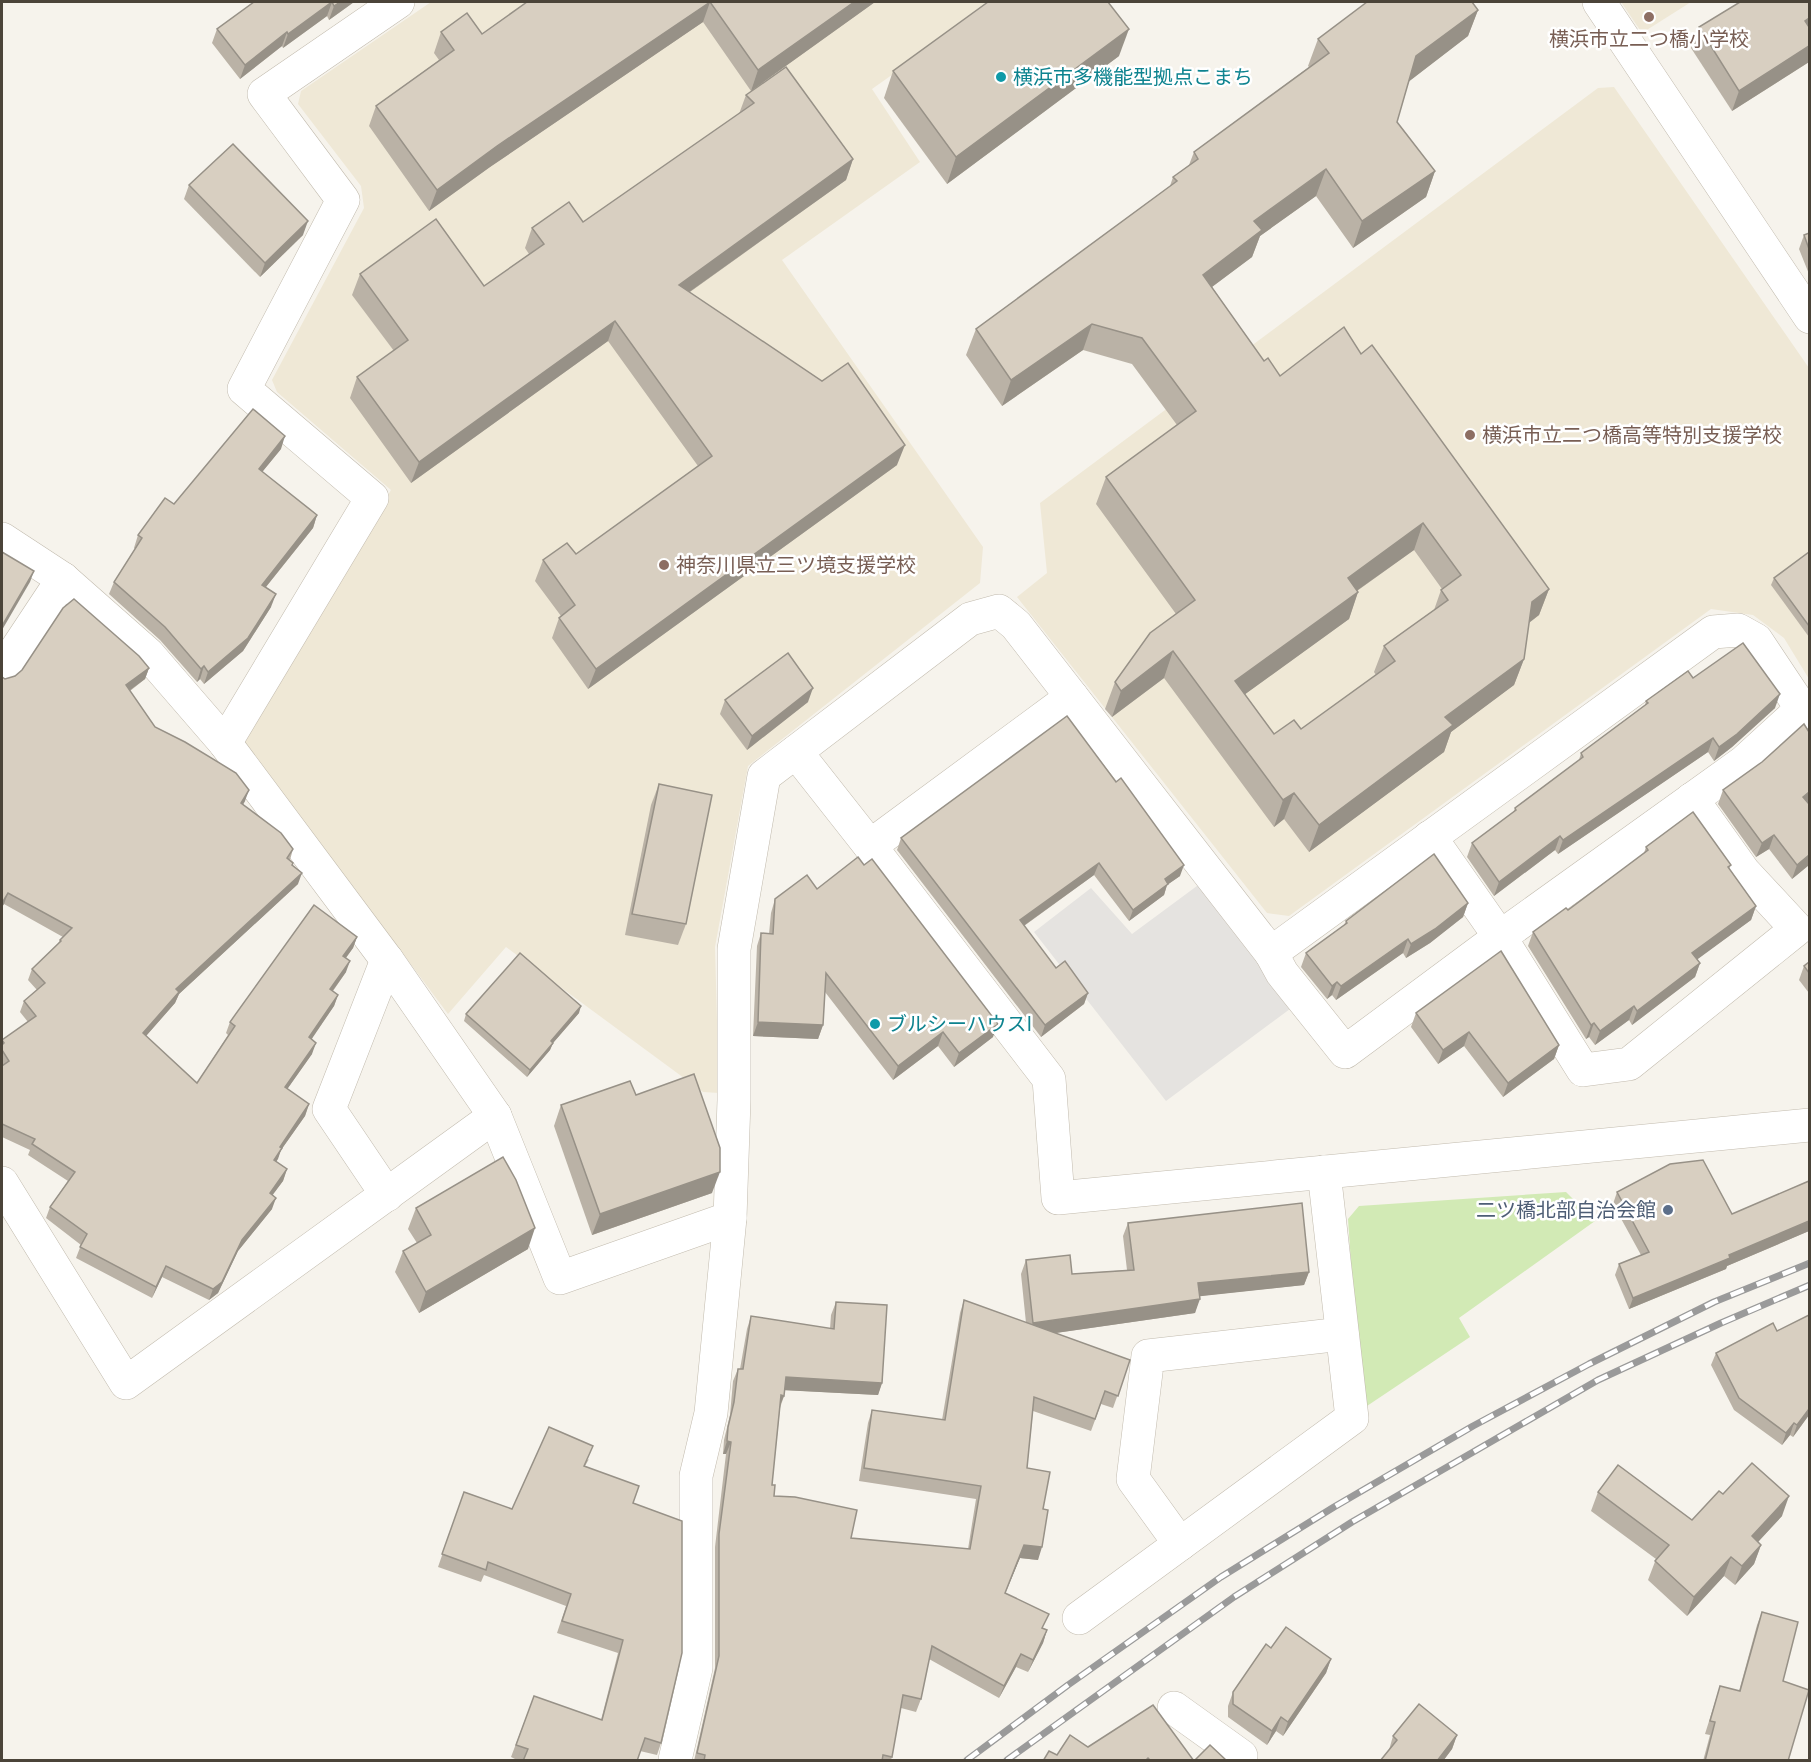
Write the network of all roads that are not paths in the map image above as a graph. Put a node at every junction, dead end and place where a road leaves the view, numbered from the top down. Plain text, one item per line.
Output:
1 (398, 2) edge
2 (1599, 2) edge
3 (1809, 317) edge
4 (2, 539) edge
5 (63, 579) junction
6 (2, 671) edge
7 (1072, 697) junction
8 (1806, 710) edge
9 (225, 743) junction
10 (796, 752) junction
11 (1692, 799) junction
12 (1430, 837) junction
13 (870, 846) junction
14 (1500, 938) junction
15 (1271, 953) junction
16 (387, 960) junction
17 (495, 1116) junction
18 (1809, 1125) edge
19 (1324, 1172) junction
20 (2, 1183) edge
21 (387, 1195) junction
22 (730, 1218) junction
23 (1342, 1334) junction
24 (1180, 1544) junction
25 (1079, 1618) dead end
26 (1174, 1708) dead end
27 (1244, 1759) edge
28 (675, 1761) edge

1 - 9 street
2 - 3 street
4 - 5 street
5 - 6 street
5 - 9 street
7 - 10 street
7 - 13 street
7 - 15 street
8 - 11 street
8 - 12 street
9 - 16 street
10 - 13 street
10 - 22 street
11 - 14 street
11 - 14 street
12 - 14 street
12 - 15 street
13 - 19 street
14 - 15 street
16 - 17 street
16 - 21 street
17 - 21 street
17 - 22 street
18 - 19 street
19 - 23 street
20 - 21 street
22 - 28 street
23 - 24 street
23 - 24 street
24 - 25 street
26 - 27 street

